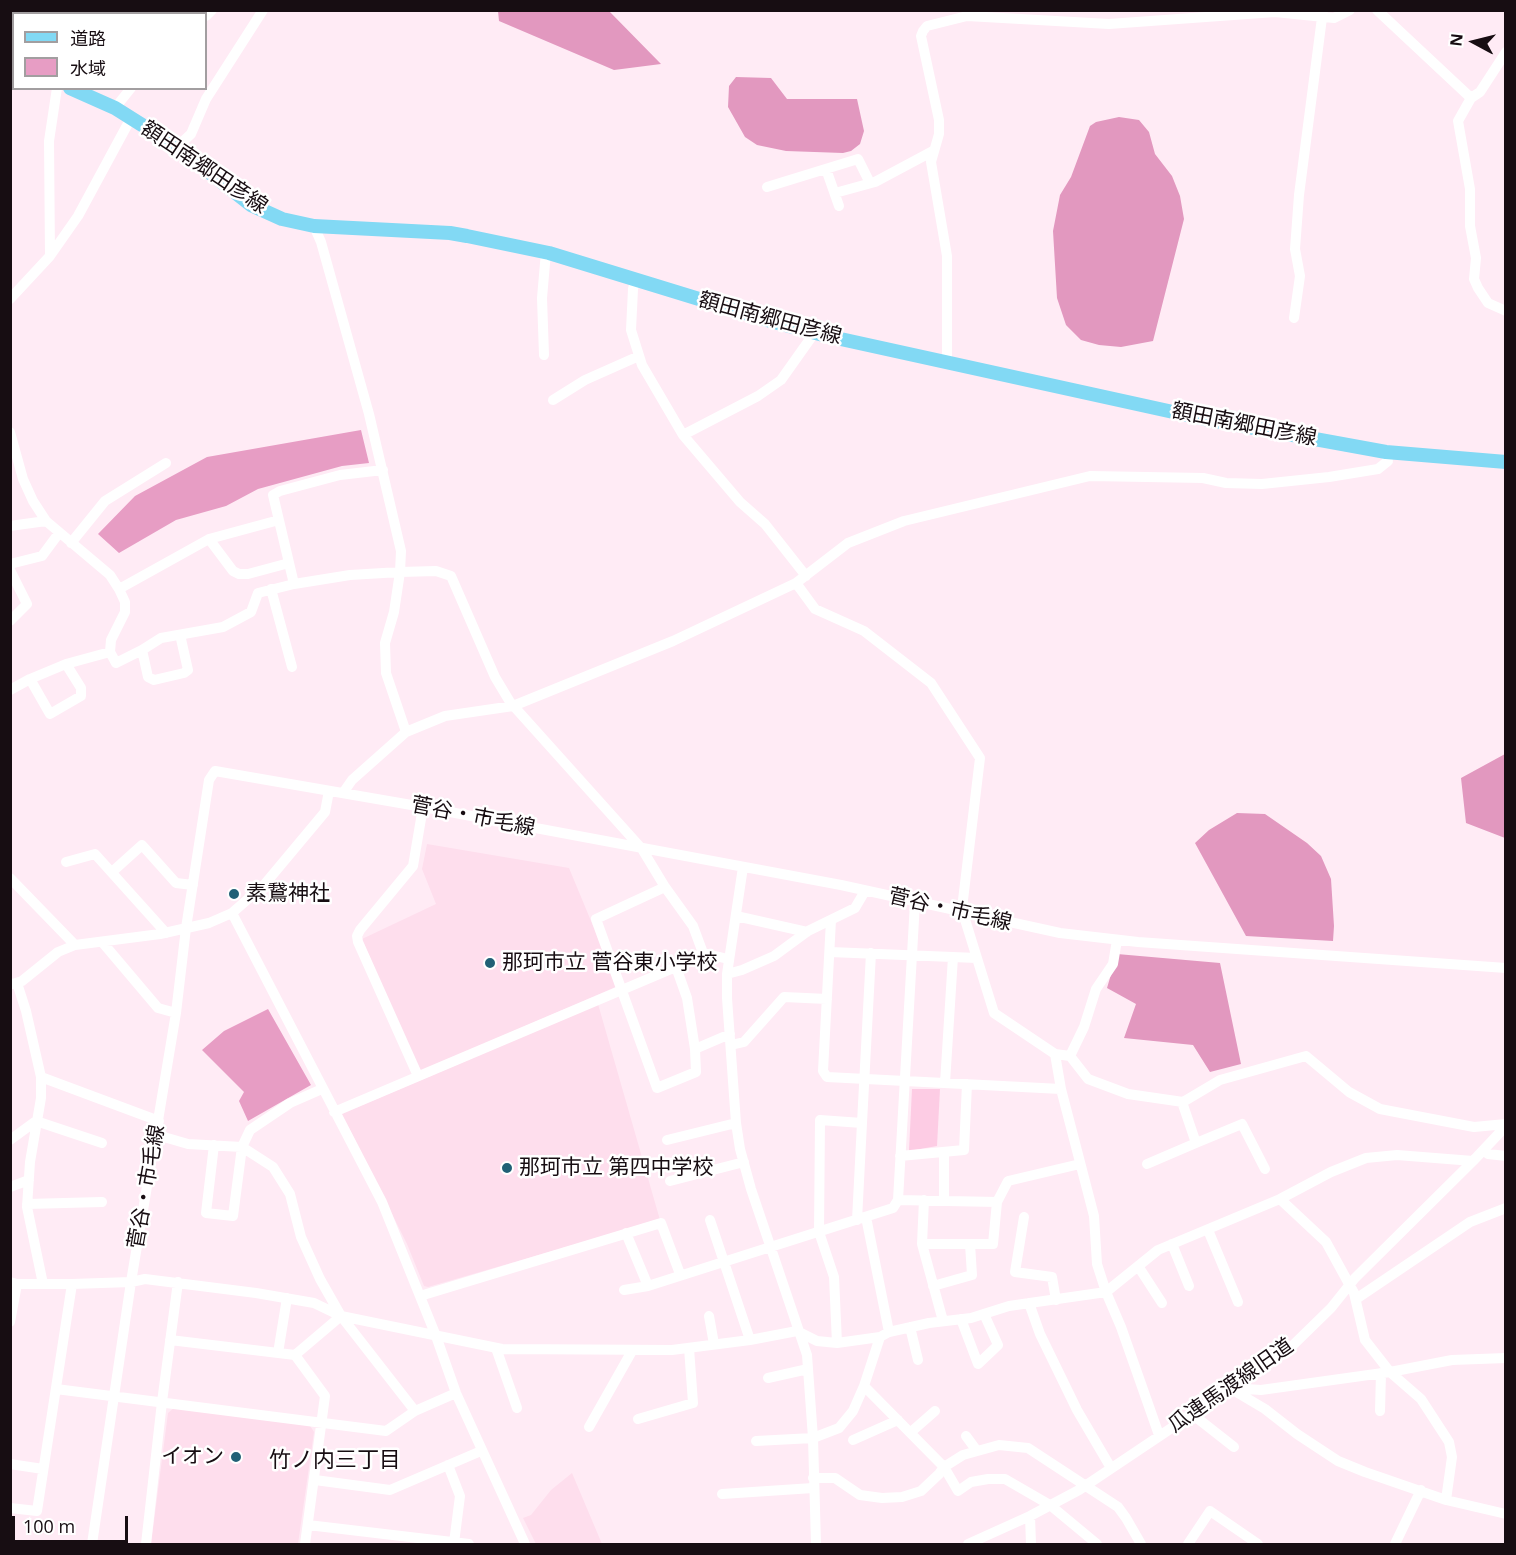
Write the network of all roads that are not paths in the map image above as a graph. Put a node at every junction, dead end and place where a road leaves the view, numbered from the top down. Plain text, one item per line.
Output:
1 (263, 10) edge
2 (1350, 10) edge
3 (1377, 10) edge
4 (967, 13) edge
5 (1321, 14) edge
6 (1506, 52) edge
7 (57, 90) edge
8 (74, 90) edge
9 (129, 90) edge
10 (1472, 98) junction
11 (115, 108) junction
12 (131, 118) junction
13 (177, 147) junction
14 (933, 151) junction
15 (826, 169) junction
16 (870, 183) junction
17 (767, 187) dead end
18 (835, 193) junction
19 (839, 206) dead end
20 (314, 226) junction
21 (546, 252) junction
22 (50, 256) junction
23 (636, 281) junction
24 (10, 299) edge
25 (1506, 312) edge
26 (1294, 318) dead end
27 (815, 332) junction
28 (544, 356) dead end
29 (639, 356) junction
30 (947, 363) junction
31 (554, 400) dead end
32 (10, 432) edge
33 (683, 435) junction
34 (1386, 452) junction
35 (1506, 462) edge
36 (166, 463) dead end
37 (383, 471) junction
38 (279, 520) junction
39 (46, 521) junction
40 (10, 526) edge
41 (59, 534) junction
42 (208, 539) junction
43 (71, 543) junction
44 (289, 562) junction
45 (10, 564) edge
46 (10, 570) edge
47 (400, 572) junction
48 (807, 576) junction
49 (796, 583) junction
50 (294, 584) junction
51 (119, 589) junction
52 (271, 589) junction
53 (10, 621) edge
54 (182, 634) junction
55 (142, 650) junction
56 (110, 652) junction
57 (66, 664) junction
58 (292, 667) dead end
59 (30, 679) junction
60 (10, 690) edge
61 (513, 706) junction
62 (406, 732) junction
63 (329, 791) junction
64 (343, 793) junction
65 (423, 807) junction
66 (642, 849) junction
67 (66, 862) dead end
68 (743, 867) junction
69 (112, 872) junction
70 (10, 878) edge
71 (193, 885) junction
72 (665, 887) junction
73 (865, 891) junction
74 (915, 902) junction
75 (232, 913) junction
76 (963, 913) junction
77 (736, 916) junction
78 (831, 920) junction
79 (186, 928) junction
80 (807, 932) junction
81 (166, 933) junction
82 (1117, 940) junction
83 (103, 943) junction
84 (75, 945) junction
85 (830, 952) junction
86 (703, 953) junction
87 (872, 953) junction
88 (911, 955) junction
89 (953, 957) junction
90 (977, 958) junction
91 (729, 959) junction
92 (676, 967) junction
93 (1506, 968) edge
94 (727, 974) junction
95 (14, 983) edge
96 (622, 989) junction
97 (827, 999) junction
98 (176, 1013) junction
99 (731, 1040) junction
100 (695, 1049) junction
101 (1055, 1054) junction
102 (1070, 1056) junction
103 (418, 1076) junction
104 (41, 1077) junction
105 (865, 1078) junction
106 (905, 1080) junction
107 (945, 1083) junction
108 (967, 1084) junction
109 (322, 1089) junction
110 (1061, 1089) junction
111 (1182, 1102) junction
112 (334, 1112) junction
113 (36, 1121) junction
114 (159, 1121) junction
115 (736, 1123) junction
116 (862, 1123) junction
117 (1506, 1125) edge
118 (157, 1135) junction
119 (10, 1140) edge
120 (667, 1140) dead end
121 (102, 1143) dead end
122 (1196, 1143) junction
123 (214, 1145) junction
124 (242, 1147) junction
125 (1484, 1150) junction
126 (944, 1152) junction
127 (900, 1156) junction
128 (1506, 1156) edge
129 (1473, 1161) junction
130 (744, 1162) junction
131 (1080, 1164) junction
132 (1147, 1164) dead end
133 (1264, 1169) dead end
134 (28, 1180) junction
135 (670, 1181) dead end
136 (10, 1187) edge
137 (1280, 1199) junction
138 (898, 1200) junction
139 (924, 1200) junction
140 (944, 1201) junction
141 (102, 1202) dead end
142 (997, 1202) junction
143 (27, 1204) junction
144 (1506, 1208) edge
145 (1024, 1217) dead end
146 (861, 1219) junction
147 (710, 1220) dead end
148 (1208, 1230) junction
149 (819, 1232) junction
150 (626, 1233) junction
151 (922, 1244) junction
152 (970, 1244) junction
153 (1172, 1244) junction
154 (770, 1248) junction
155 (723, 1262) junction
156 (1138, 1266) junction
157 (680, 1274) junction
158 (131, 1282) junction
159 (178, 1282) junction
160 (14, 1283) edge
161 (43, 1284) junction
162 (72, 1284) junction
163 (1350, 1284) junction
164 (648, 1286) junction
165 (933, 1286) junction
166 (1189, 1286) dead end
167 (624, 1290) dead end
168 (1106, 1293) junction
169 (420, 1296) junction
170 (287, 1298) junction
171 (1056, 1299) junction
172 (1356, 1299) junction
173 (1238, 1302) dead end
174 (1029, 1303) junction
175 (1162, 1303) dead end
176 (984, 1314) junction
177 (341, 1316) junction
178 (709, 1316) dead end
179 (961, 1319) junction
180 (10, 1322) edge
181 (943, 1322) junction
182 (910, 1327) junction
183 (797, 1330) junction
184 (885, 1334) junction
185 (436, 1336) junction
186 (170, 1340) junction
187 (750, 1340) junction
188 (837, 1343) junction
189 (714, 1344) junction
190 (496, 1348) junction
191 (689, 1348) junction
192 (632, 1351) junction
193 (278, 1353) junction
194 (295, 1355) junction
195 (1506, 1358) edge
196 (918, 1360) dead end
197 (808, 1369) junction
198 (1386, 1373) junction
199 (768, 1378) dead end
200 (864, 1386) junction
201 (1231, 1388) junction
202 (56, 1389) junction
203 (456, 1393) junction
204 (114, 1396) junction
205 (162, 1402) junction
206 (517, 1408) dead end
207 (415, 1411) junction
208 (936, 1411) dead end
209 (1380, 1411) dead end
210 (1192, 1414) junction
211 (638, 1419) dead end
212 (898, 1420) junction
213 (322, 1422) junction
214 (589, 1427) dead end
215 (911, 1432) junction
216 (1159, 1435) junction
217 (966, 1436) dead end
218 (813, 1438) junction
219 (853, 1440) dead end
220 (756, 1441) dead end
221 (1234, 1447) dead end
222 (481, 1451) junction
223 (977, 1451) junction
224 (10, 1464) edge
225 (448, 1465) junction
226 (944, 1467) junction
227 (1111, 1468) junction
228 (43, 1469) junction
229 (315, 1480) junction
230 (813, 1483) junction
231 (1084, 1486) junction
232 (1420, 1490) junction
233 (722, 1494) dead end
234 (1446, 1500) junction
235 (1050, 1505) junction
236 (10, 1508) edge
237 (1506, 1514) edge
238 (1030, 1516) junction
239 (308, 1525) junction
240 (454, 1543) junction
241 (92, 1545) edge
242 (146, 1545) edge
243 (305, 1545) edge
244 (469, 1545) edge
245 (525, 1545) edge
246 (816, 1545) edge
247 (968, 1545) edge
248 (1031, 1545) edge
249 (1097, 1545) edge
250 (1141, 1545) edge
251 (1188, 1545) edge
252 (1258, 1545) edge
253 (1395, 1545) edge

1 - 13 street
2 - 5 street
3 - 10 street
4 - 5 street
4 - 14 street
5 - 26 street
6 - 10 street
7 - 22 street
8 - 11 main road, 額田南郷田彦線
9 - 11 street
10 - 25 street
11 - 12 main road, 額田南郷田彦線
12 - 13 main road, 額田南郷田彦線
12 - 22 street
13 - 20 main road, 額田南郷田彦線
14 - 16 street
14 - 30 street
15 - 16 street
15 - 17 street
15 - 18 street
16 - 18 street
18 - 19 street
20 - 21 main road, 額田南郷田彦線
20 - 37 street
21 - 23 main road, 額田南郷田彦線
21 - 28 street
22 - 24 street
23 - 27 main road, 額田南郷田彦線
23 - 29 street
27 - 30 main road, 額田南郷田彦線
27 - 33 street
29 - 31 street
29 - 33 street
30 - 34 main road, 額田南郷田彦線
32 - 39 street
33 - 48 street
34 - 35 main road, 額田南郷田彦線
34 - 48 street
36 - 43 street
37 - 38 street
37 - 47 street
38 - 42 street
38 - 44 street
39 - 40 street
39 - 41 street
41 - 43 street
41 - 45 street
42 - 44 street
42 - 51 street
43 - 51 street
44 - 50 street
46 - 53 street
47 - 50 street
47 - 61 street
47 - 62 street
48 - 49 street
49 - 61 street
49 - 76 street
50 - 52 street
51 - 56 street
52 - 54 street
52 - 58 street
54 - 55 street
54 - 55 street
55 - 56 street
56 - 57 street
57 - 59 street
57 - 59 street
59 - 60 street
61 - 62 street
61 - 66 street
62 - 64 street
63 - 64 street, 菅谷・市毛線
63 - 71 street, 菅谷・市毛線
63 - 75 street
64 - 65 street, 菅谷・市毛線
65 - 66 street, 菅谷・市毛線
65 - 103 street
66 - 68 street, 菅谷・市毛線
66 - 72 street
67 - 69 street
68 - 73 street, 菅谷・市毛線
68 - 77 street
69 - 71 street
69 - 81 street
70 - 84 street
71 - 79 street, 菅谷・市毛線
72 - 86 street
72 - 96 street
73 - 74 street, 菅谷・市毛線
73 - 78 street
74 - 76 street, 菅谷・市毛線
74 - 88 street
75 - 79 street
75 - 109 street
76 - 82 street, 菅谷・市毛線
76 - 90 street
77 - 80 street
77 - 91 street
78 - 80 street
78 - 85 street
79 - 81 street
79 - 98 street, 菅谷・市毛線
80 - 94 street
81 - 83 street
82 - 93 street, 菅谷・市毛線
82 - 102 street
83 - 84 street
83 - 98 street
84 - 95 street
85 - 87 street
85 - 97 street
86 - 91 street
86 - 92 street
87 - 88 street
87 - 105 street
88 - 89 street
88 - 106 street
89 - 90 street
89 - 107 street
90 - 101 street
91 - 94 street
92 - 96 street
92 - 100 street
94 - 99 street
95 - 104 street
96 - 100 street
96 - 103 street
97 - 99 street
97 - 105 street
98 - 114 street, 菅谷・市毛線
99 - 100 street
99 - 115 street
101 - 102 street
101 - 110 street
102 - 111 street
103 - 112 street
104 - 113 street
104 - 114 street
105 - 106 street
105 - 116 street
106 - 107 street
106 - 127 street
107 - 108 street
108 - 110 street
108 - 126 street
109 - 112 street
109 - 124 street
110 - 131 street
111 - 117 street
111 - 122 street
112 - 169 street
113 - 119 street
113 - 121 street
113 - 134 street
114 - 118 street, 菅谷・市毛線
115 - 120 street
115 - 130 street
116 - 146 street
116 - 149 street
117 - 125 street, 瓜連馬渡線旧道
118 - 123 street
118 - 158 street, 菅谷・市毛線
122 - 132 street
122 - 133 street
123 - 124 street
123 - 124 street
124 - 177 street
125 - 128 street
125 - 129 street, 瓜連馬渡線旧道
126 - 127 street
126 - 140 street
127 - 138 street
129 - 137 street
129 - 163 street, 瓜連馬渡線旧道
130 - 135 street
130 - 154 street
131 - 142 street
131 - 168 street
134 - 136 street
134 - 143 street
137 - 148 street
137 - 163 street
138 - 139 street
138 - 146 street
139 - 140 street
139 - 151 street
140 - 142 street
141 - 143 street
142 - 152 street
143 - 161 street
144 - 172 street
145 - 171 street
146 - 149 street
146 - 184 street
147 - 155 street
148 - 153 street
148 - 173 street
149 - 154 street
149 - 188 street
150 - 157 street
150 - 164 street
150 - 169 street
151 - 152 street
151 - 165 street
152 - 165 street
153 - 156 street
153 - 166 street
154 - 155 street
154 - 183 street
155 - 157 street
155 - 187 street
156 - 168 street
156 - 175 street
157 - 164 street
158 - 159 street
158 - 162 street
158 - 204 street, 菅谷・市毛線
159 - 170 street
159 - 186 street
160 - 161 street
160 - 180 street
161 - 162 street
162 - 202 street
163 - 172 street
163 - 201 street, 瓜連馬渡線旧道
164 - 167 street
165 - 181 street
168 - 171 street
168 - 216 street
169 - 185 street
170 - 177 street
170 - 193 street
171 - 174 street
172 - 198 street
174 - 176 street
174 - 227 street
176 - 179 street
176 - 179 street
177 - 185 street
177 - 194 street
177 - 207 street
178 - 189 street
179 - 181 street
181 - 182 street
182 - 184 street
182 - 196 street
183 - 187 street
183 - 188 street
183 - 197 street
184 - 188 street
184 - 200 street
185 - 190 street
185 - 203 street
186 - 193 street
186 - 205 street
187 - 189 street
189 - 191 street
190 - 192 street
190 - 206 street
191 - 192 street
191 - 211 street
192 - 214 street
193 - 194 street
194 - 213 street
195 - 198 street
197 - 199 street
197 - 218 street
198 - 201 street
198 - 209 street
198 - 234 street
200 - 212 street
200 - 218 street
201 - 210 street, 瓜連馬渡線旧道
201 - 232 street
202 - 204 street
202 - 228 street
203 - 207 street
203 - 222 street
204 - 205 street
204 - 241 street, 菅谷・市毛線
205 - 213 street
205 - 242 street
207 - 213 street
208 - 215 street
210 - 216 street, 瓜連馬渡線旧道
210 - 221 street
212 - 215 street
212 - 219 street
213 - 229 street
215 - 226 street
216 - 227 street, 瓜連馬渡線旧道
217 - 223 street
218 - 220 street
218 - 230 street
222 - 225 street
222 - 245 street
223 - 226 street
223 - 231 street
224 - 228 street
225 - 229 street
225 - 240 street
226 - 230 street
226 - 235 street
227 - 231 street, 瓜連馬渡線旧道
228 - 236 street
229 - 239 street
230 - 233 street
230 - 246 street
231 - 235 street, 瓜連馬渡線旧道
231 - 250 street
232 - 234 street
232 - 253 street
234 - 237 street
235 - 238 street, 瓜連馬渡線旧道
235 - 249 street
238 - 247 street, 瓜連馬渡線旧道
238 - 248 street
239 - 240 street
239 - 243 street
240 - 244 street
251 - 252 street

